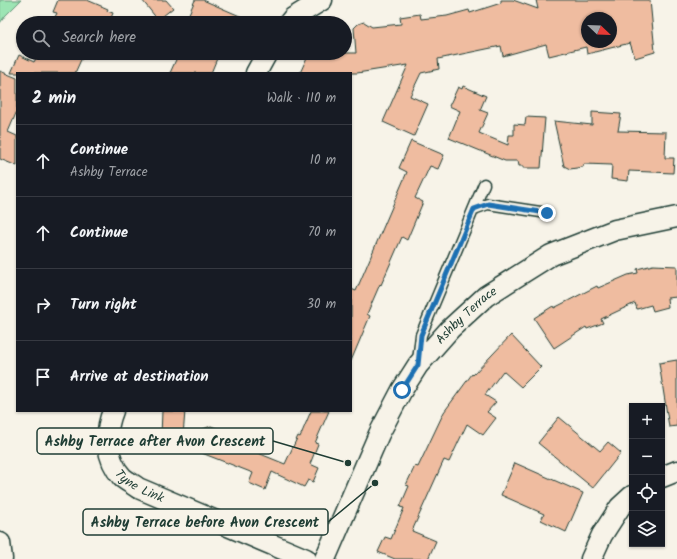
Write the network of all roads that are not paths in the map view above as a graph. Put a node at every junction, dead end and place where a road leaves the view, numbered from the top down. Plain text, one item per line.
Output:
1 (322, 0) edge
2 (296, 16) edge
3 (263, 60) edge
4 (257, 72) edge
5 (484, 184) dead end
6 (474, 209) junction
7 (547, 213) dead end
8 (677, 217) edge
9 (418, 365) junction
10 (113, 412) edge
11 (677, 471) edge
12 (665, 476) edge
13 (629, 498) edge
14 (0, 543) edge
15 (2, 559) edge
16 (306, 559) edge
17 (325, 559) edge
18 (591, 559) edge

1 - 2 street
3 - 4 street
5 - 6 lane
6 - 7 lane
6 - 9 lane
8 - 9 street, Ashby Terrace
9 - 17 street, Ashby Terrace
10 - 16 street, Tyne Link
11 - 12 street
13 - 18 street
14 - 15 street

